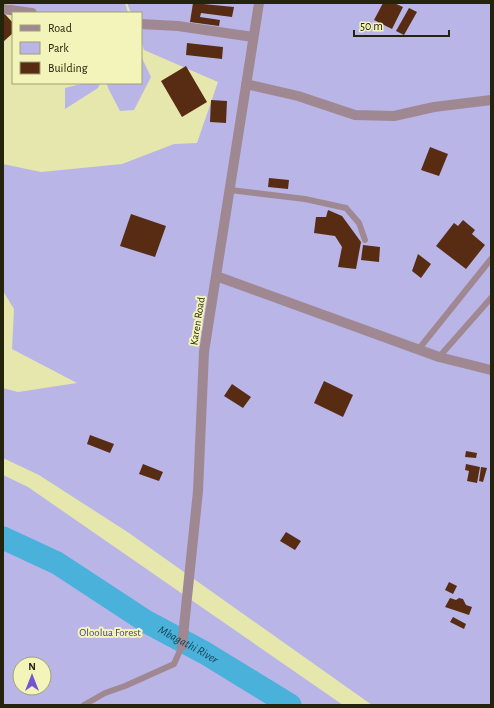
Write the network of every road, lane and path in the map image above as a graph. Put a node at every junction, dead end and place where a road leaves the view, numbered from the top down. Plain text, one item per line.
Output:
1 (259, 3) edge
2 (3, 9) edge
3 (25, 12) edge
4 (142, 24) edge
5 (253, 37) junction
6 (246, 84) junction
7 (491, 100) edge
8 (230, 190) junction
9 (365, 240) dead end
10 (491, 259) edge
11 (216, 276) junction
12 (491, 298) edge
13 (418, 350) junction
14 (439, 357) junction
15 (491, 370) edge
16 (182, 646) joint
17 (84, 705) edge

1 - 5 street, Karen Road
2 - 3 street
4 - 5 street
5 - 6 street, Karen Road
6 - 7 street
6 - 8 street, Karen Road
8 - 9 lane
8 - 11 street, Karen Road
10 - 13 lane
11 - 13 street
11 - 16 street, Karen Road
12 - 14 lane
13 - 14 street
14 - 15 street
16 - 17 lane

